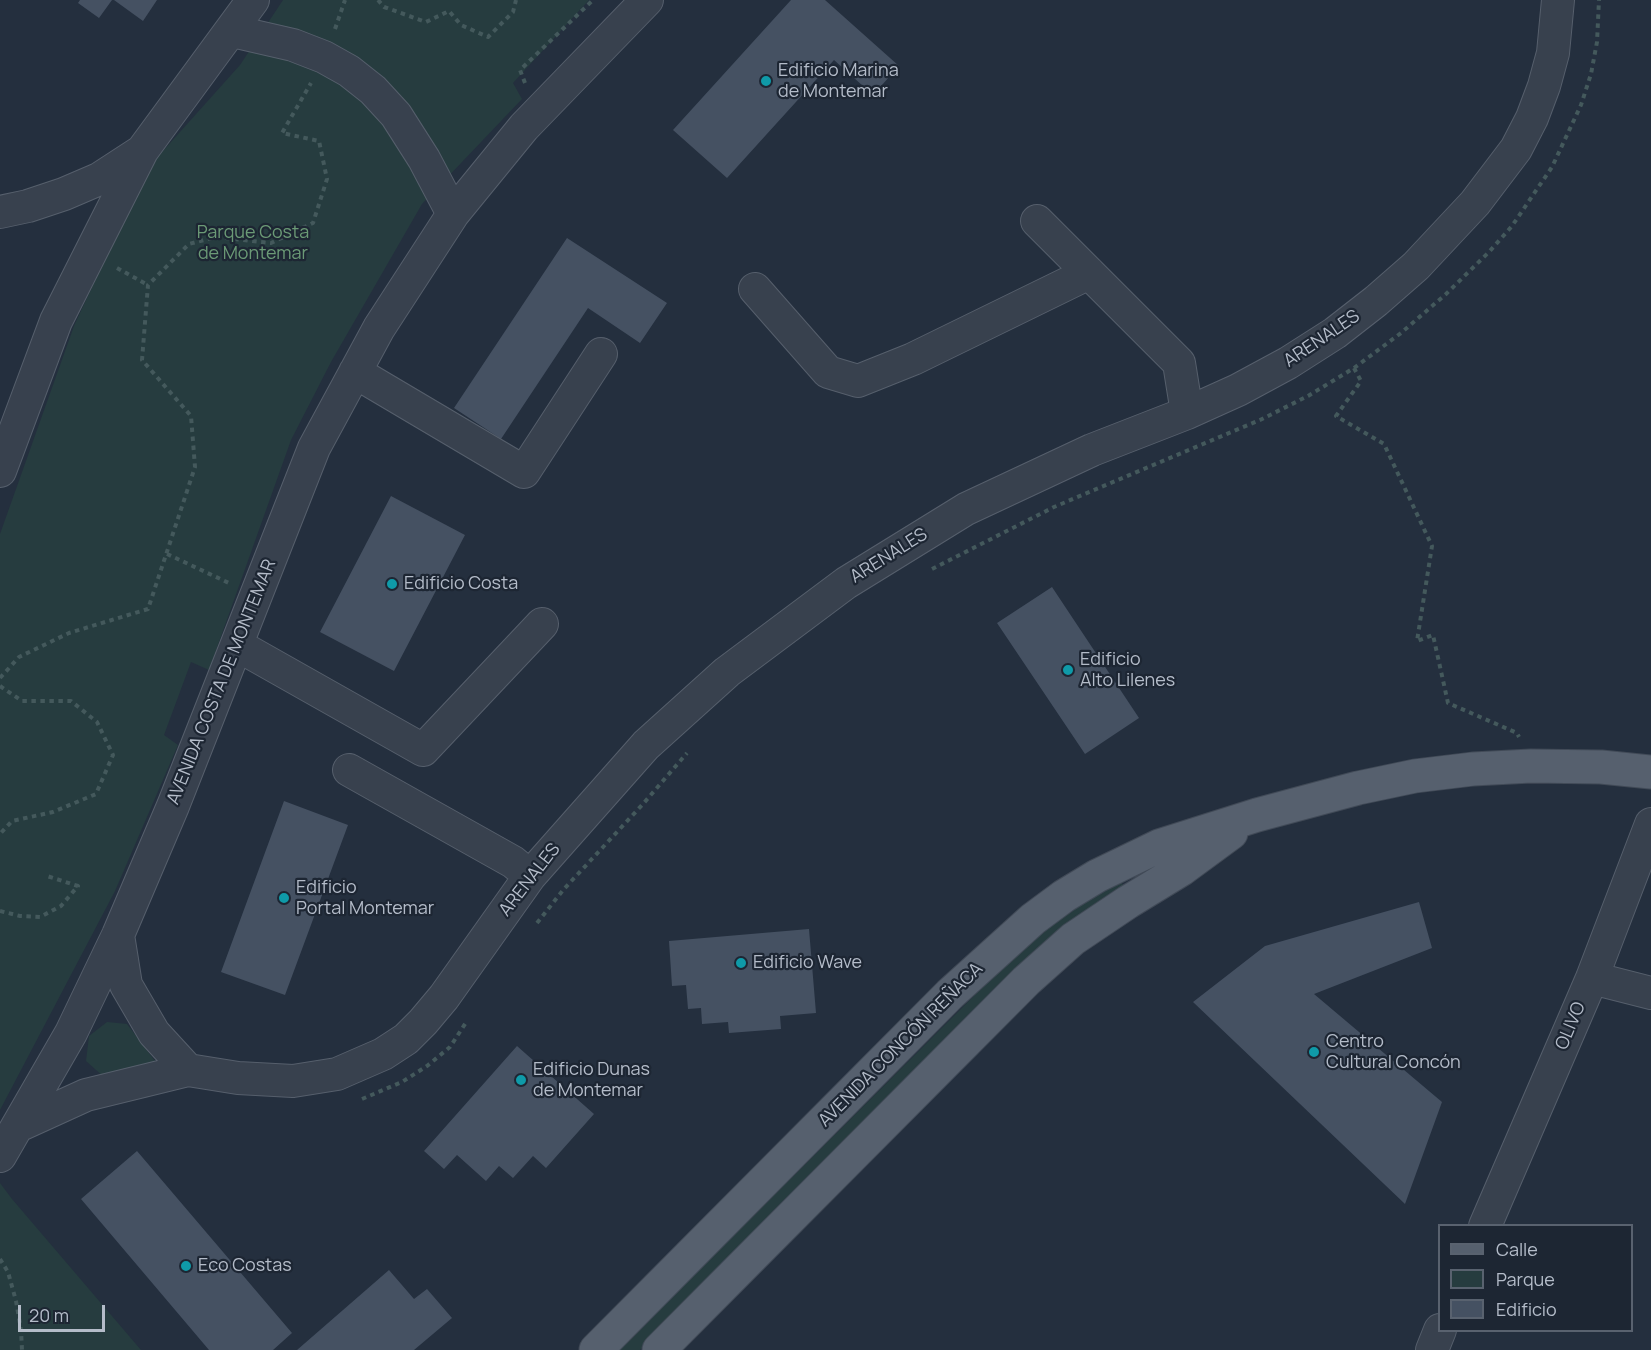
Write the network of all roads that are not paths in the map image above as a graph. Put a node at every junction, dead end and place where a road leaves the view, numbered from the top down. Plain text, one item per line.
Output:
1 (253, 0) edge
2 (647, 0) edge
3 (1558, 0) edge
4 (232, 31) junction
5 (142, 151) junction
6 (0, 212) edge
7 (453, 214) junction
8 (1037, 221) dead end
9 (1089, 273) junction
10 (755, 289) dead end
11 (601, 354) dead end
12 (355, 372) junction
13 (1187, 413) junction
14 (0, 471) edge
15 (542, 624) dead end
16 (237, 645) junction
17 (349, 770) dead end
18 (1651, 772) edge
19 (1257, 815) junction
20 (1651, 824) edge
21 (530, 876) junction
22 (118, 936) junction
23 (1592, 978) junction
24 (1651, 993) edge
25 (188, 1070) junction
26 (18, 1126) junction
27 (0, 1156) edge
28 (1486, 1224) edge
29 (1439, 1332) edge
30 (596, 1350) edge
31 (659, 1350) edge
32 (1432, 1350) edge

1 - 4 street
2 - 7 street, AVENIDA COSTA DE MONTEMAR
3 - 13 street, ARENALES
4 - 5 street
4 - 7 street
5 - 6 street
5 - 14 street
7 - 12 street, AVENIDA COSTA DE MONTEMAR
8 - 9 street
9 - 10 street
9 - 13 street
11 - 12 street
12 - 16 street, AVENIDA COSTA DE MONTEMAR
13 - 21 street, ARENALES
15 - 16 street
16 - 22 street, AVENIDA COSTA DE MONTEMAR
17 - 21 street
18 - 19 main road, AVENIDA CONCÓN REÑACA
19 - 30 main road, AVENIDA CONCÓN REÑACA
19 - 31 main road, AVENIDA CONCÓN REÑACA
20 - 23 street, OLIVO
21 - 25 street, ARENALES
22 - 25 street
22 - 26 street, AVENIDA COSTA DE MONTEMAR
23 - 24 street
23 - 28 street, OLIVO
25 - 26 street, ARENALES
26 - 27 street, AVENIDA COSTA DE MONTEMAR
29 - 32 street

